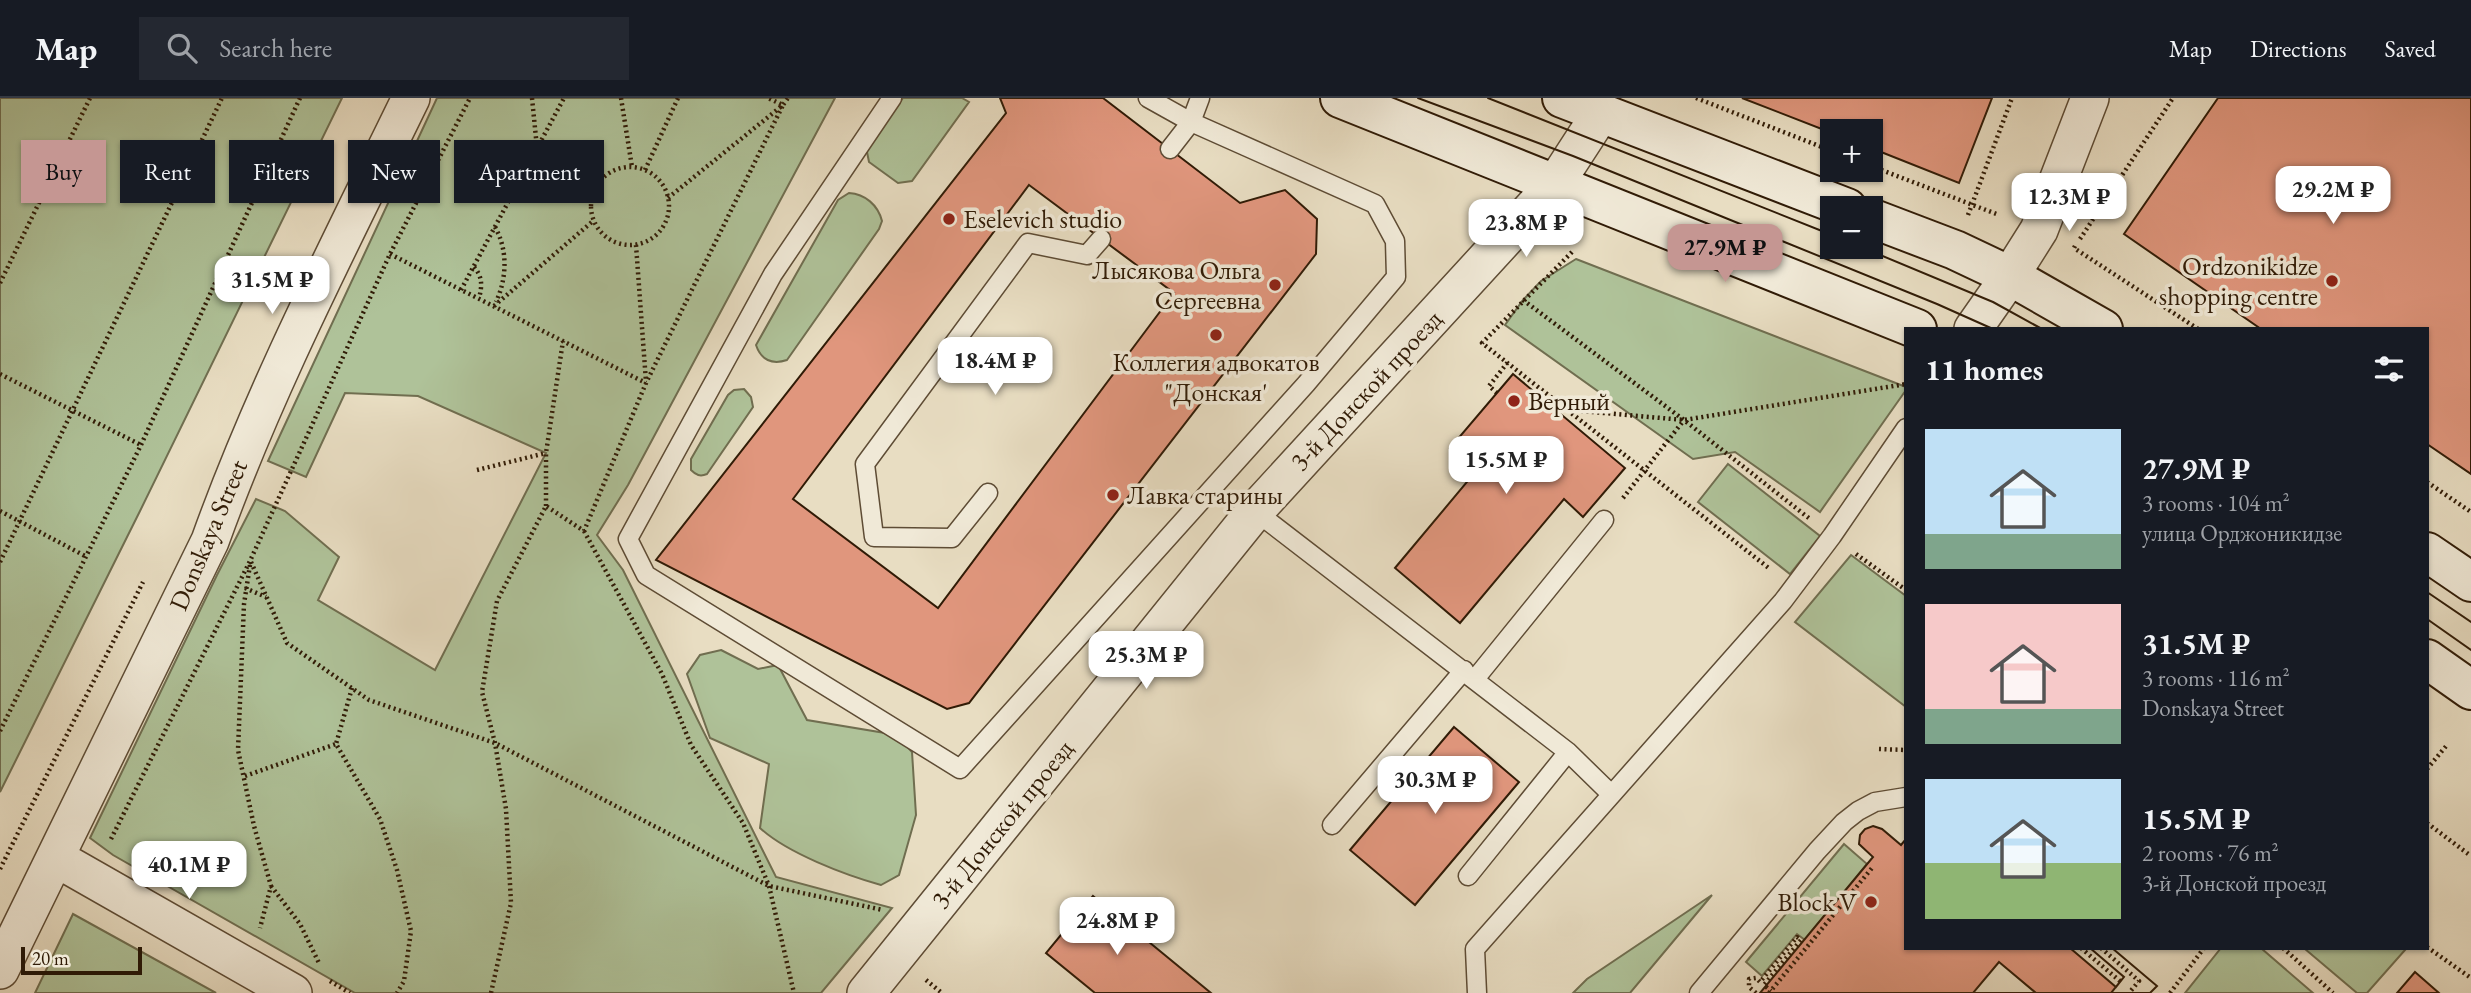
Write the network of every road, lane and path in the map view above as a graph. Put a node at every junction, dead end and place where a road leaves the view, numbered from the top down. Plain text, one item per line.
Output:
1 (90, 98) edge
2 (222, 98) edge
3 (300, 98) edge
4 (411, 98) edge
5 (470, 98) edge
6 (532, 98) edge
7 (564, 98) edge
8 (621, 98) edge
9 (678, 98) edge
10 (768, 98) edge
11 (788, 98) edge
12 (892, 98) edge
13 (1149, 98) edge
14 (1200, 98) edge
15 (1340, 98) edge
16 (1562, 98) edge
17 (1696, 98) edge
18 (2012, 98) edge
19 (2090, 98) edge
20 (2173, 98) edge
21 (783, 105) junction
22 (1601, 113) junction
23 (1191, 122) junction
24 (536, 140) edge
25 (541, 140) edge
26 (1820, 146) edge
27 (1170, 149) dead end
28 (632, 167) junction
29 (645, 170) junction
30 (1883, 171) edge
31 (1555, 184) junction
32 (668, 198) junction
33 (1820, 198) edge
34 (508, 203) edge
35 (1971, 205) junction
36 (1999, 215) dead end
37 (593, 221) junction
38 (1883, 223) edge
39 (495, 227) junction
40 (1101, 239) dead end
41 (636, 245) junction
42 (1572, 252) dead end
43 (390, 254) junction
44 (473, 267) junction
45 (2010, 276) junction
46 (0, 284) edge
47 (461, 290) junction
48 (478, 299) junction
49 (1523, 300) junction
50 (494, 306) junction
51 (1912, 327) edge
52 (1974, 327) edge
53 (2099, 327) edge
54 (2195, 327) edge
55 (563, 341) junction
56 (1508, 362) junction
57 (0, 374) edge
58 (646, 383) junction
59 (1904, 384) edge
60 (1497, 393) dead end
61 (1568, 409) junction
62 (74, 411) junction
63 (1684, 420) junction
64 (1904, 431) edge
65 (141, 445) junction
66 (546, 453) junction
67 (477, 470) dead end
68 (1644, 471) junction
69 (2429, 483) edge
70 (988, 493) dead end
71 (546, 506) junction
72 (1255, 511) junction
73 (0, 512) edge
74 (2471, 512) edge
75 (1604, 520) joint
76 (19, 521) junction
77 (584, 531) junction
78 (1832, 536) junction
79 (2429, 553) edge
80 (87, 557) junction
81 (250, 561) junction
82 (0, 562) edge
83 (2471, 582) edge
84 (239, 584) junction
85 (1793, 587) junction
86 (246, 589) junction
87 (1904, 589) edge
88 (267, 598) junction
89 (2429, 660) edge
90 (1469, 674) junction
91 (352, 688) junction
92 (2471, 690) edge
93 (0, 731) edge
94 (495, 743) junction
95 (336, 744) junction
96 (2446, 745) dead end
97 (1879, 749) dead end
98 (1904, 750) edge
99 (1568, 752) junction
100 (2429, 766) edge
101 (245, 776) junction
102 (1611, 794) junction
103 (1904, 797) edge
104 (2429, 824) edge
105 (1332, 825) dead end
106 (110, 841) dead end
107 (2471, 856) edge
108 (56, 858) junction
109 (1872, 868) dead end
110 (1468, 876) dead end
111 (271, 886) junction
112 (769, 886) junction
113 (894, 913) dead end
114 (257, 939) dead end
115 (2429, 948) edge
116 (2083, 950) edge
117 (2103, 950) edge
118 (2202, 950) edge
119 (2285, 950) edge
120 (322, 969) dead end
121 (0, 970) edge
122 (1756, 978) dead end
123 (2471, 978) edge
124 (925, 979) dead end
125 (2121, 982) dead end
126 (1749, 987) dead end
127 (1770, 992) edge
128 (293, 993) edge
129 (397, 993) edge
130 (491, 993) edge
131 (794, 993) edge
132 (866, 993) edge
133 (942, 993) edge
134 (1477, 993) edge
135 (1699, 993) edge
136 (1756, 993) edge
137 (2129, 993) edge
138 (2170, 993) edge
139 (2333, 993) edge

1 - 46 path
2 - 62 path
3 - 65 path
4 - 108 street, Donskaya Street
5 - 43 path
6 - 24 path
7 - 25 path
8 - 28 path
9 - 29 path
10 - 21 path
11 - 21 path
12 - 23 lane
13 - 23 lane
14 - 23 lane
15 - 31 main road
16 - 22 main road
17 - 26 path
18 - 35 path
19 - 45 street
20 - 54 path
21 - 32 path
21 - 58 path
22 - 31 street, 3-й Донской проезд
22 - 33 main road
23 - 27 lane
28 - 29 path
28 - 37 path
29 - 32 path
30 - 35 path
31 - 51 main road
31 - 72 street, 3-й Донской проезд
32 - 41 path
34 - 39 path
35 - 36 path
37 - 41 path
37 - 50 path
38 - 45 main road
39 - 44 path
39 - 50 path
40 - 70 lane
41 - 58 path
42 - 49 path
43 - 47 path
43 - 81 path
44 - 47 path
44 - 48 path
45 - 52 street
45 - 53 main road
47 - 48 path
48 - 50 path
49 - 56 path
49 - 63 path
50 - 55 path
55 - 58 path
55 - 66 path
56 - 60 path
56 - 61 path
57 - 62 path
58 - 77 path
59 - 63 path
61 - 63 path
61 - 68 path
62 - 65 path
62 - 76 path
63 - 68 path
63 - 78 path
64 - 78 lane
65 - 80 path
66 - 67 path
66 - 71 path
68 - 75 path
68 - 85 path
69 - 74 path
71 - 77 path
71 - 94 path
72 - 90 lane
72 - 132 street, 3-й Донской проезд
73 - 76 path
75 - 90 lane
76 - 80 path
76 - 82 path
77 - 112 path
78 - 85 lane
78 - 87 path
79 - 83 main road
80 - 93 path
81 - 84 path
81 - 86 path
81 - 88 path
84 - 86 path
84 - 106 path
85 - 102 lane
86 - 88 path
86 - 101 path
88 - 91 path
89 - 92 main road
90 - 99 lane
90 - 105 lane
91 - 94 path
91 - 95 path
94 - 112 path
94 - 130 path
95 - 101 path
95 - 129 path
96 - 100 path
97 - 98 path
99 - 102 lane
99 - 110 lane
101 - 111 path
102 - 134 lane
103 - 135 lane
104 - 107 path
108 - 121 street, Donskaya Street
108 - 128 street
109 - 127 path
111 - 114 path
111 - 120 path
112 - 113 path
112 - 131 path
115 - 123 path
116 - 125 path
117 - 137 path
118 - 138 path
119 - 139 path
122 - 127 path
124 - 133 path
126 - 136 path

